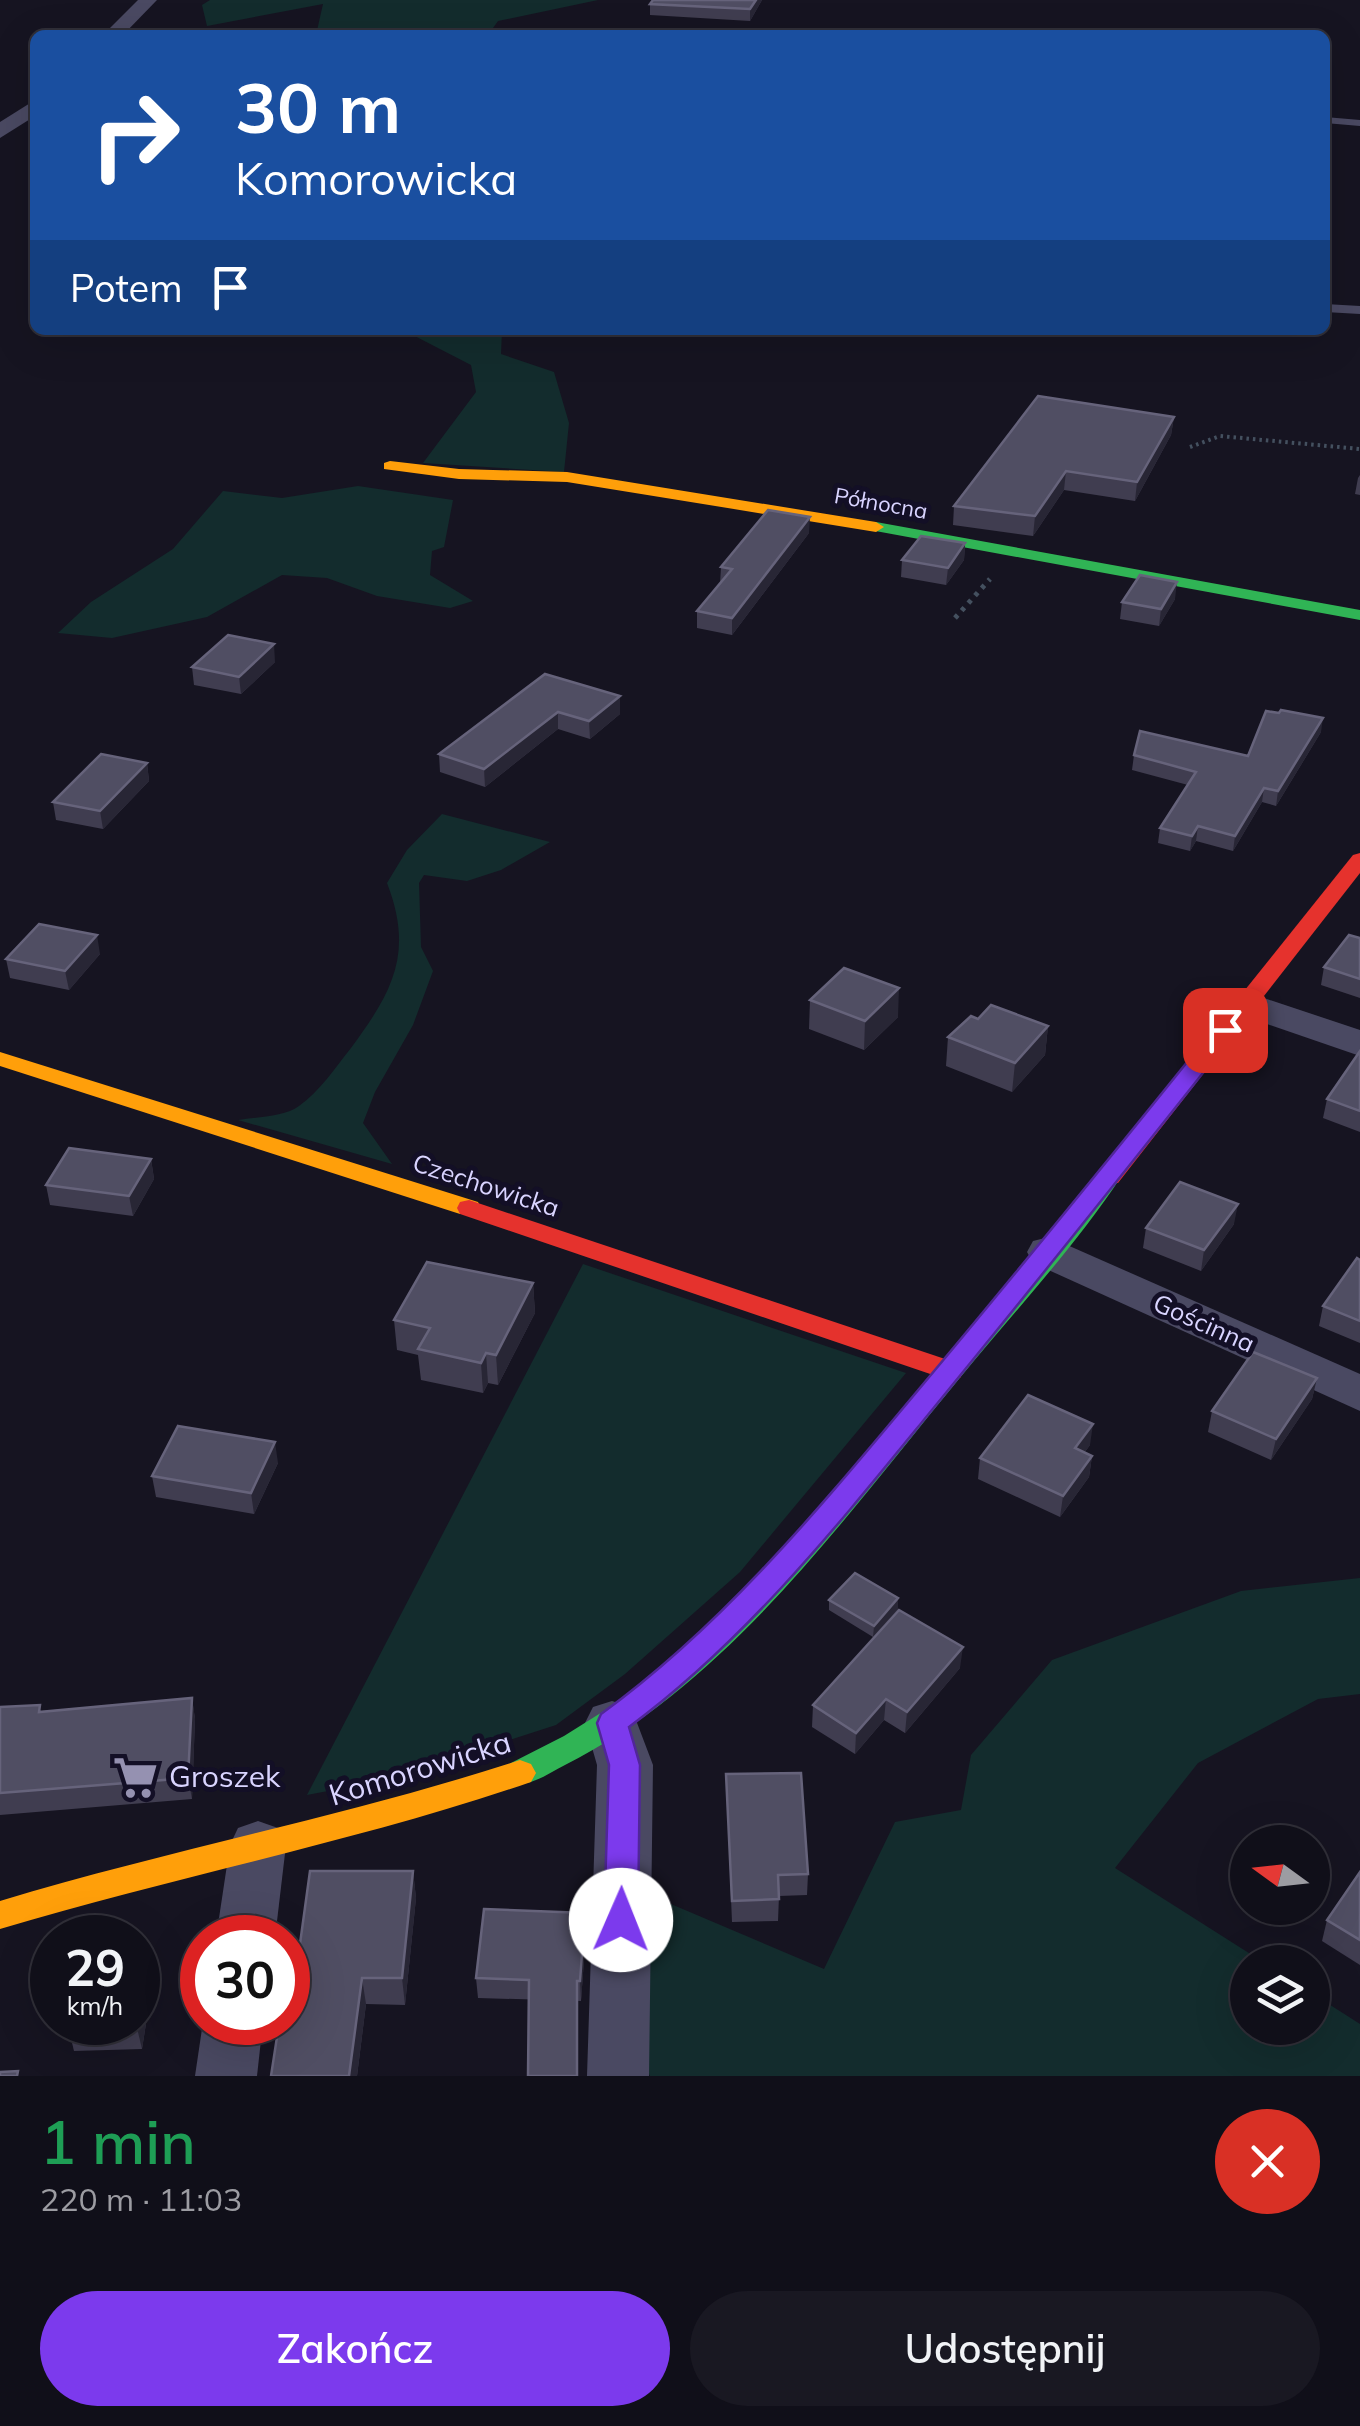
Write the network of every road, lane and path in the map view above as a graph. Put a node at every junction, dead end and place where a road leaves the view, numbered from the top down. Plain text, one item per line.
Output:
1 (148, 0) edge
2 (117, 30) edge
3 (30, 110) edge
4 (1330, 121) edge
5 (1360, 124) edge
6 (0, 132) edge
7 (1330, 308) edge
8 (1360, 310) edge
9 (1190, 447) dead end
10 (1360, 449) edge
11 (390, 466) dead end
12 (1014, 552) junction
13 (1360, 614) edge
14 (955, 618) dead end
15 (1360, 859) edge
16 (1246, 1004) junction
17 (1360, 1044) edge
18 (0, 1059) edge
19 (1048, 1252) junction
20 (952, 1371) junction
21 (1360, 1394) edge
22 (612, 1723) junction
23 (258, 1845) junction
24 (0, 1915) edge
25 (248, 1915) edge
26 (230, 2045) edge
27 (226, 2076) edge
28 (618, 2076) edge

1 - 2 street
3 - 6 street
4 - 5 lane
7 - 8 lane
9 - 10 path
11 - 12 street, Północna
12 - 13 street, Północna
12 - 14 path
15 - 16 street, Komorowicka
16 - 17 street
16 - 19 street, Komorowicka
18 - 20 street, Czechowicka
19 - 20 street, Komorowicka
19 - 21 street, Gościnna
20 - 22 street, Komorowicka
22 - 23 street, Komorowicka
22 - 28 street
23 - 24 street, Komorowicka
23 - 25 street
26 - 27 street

